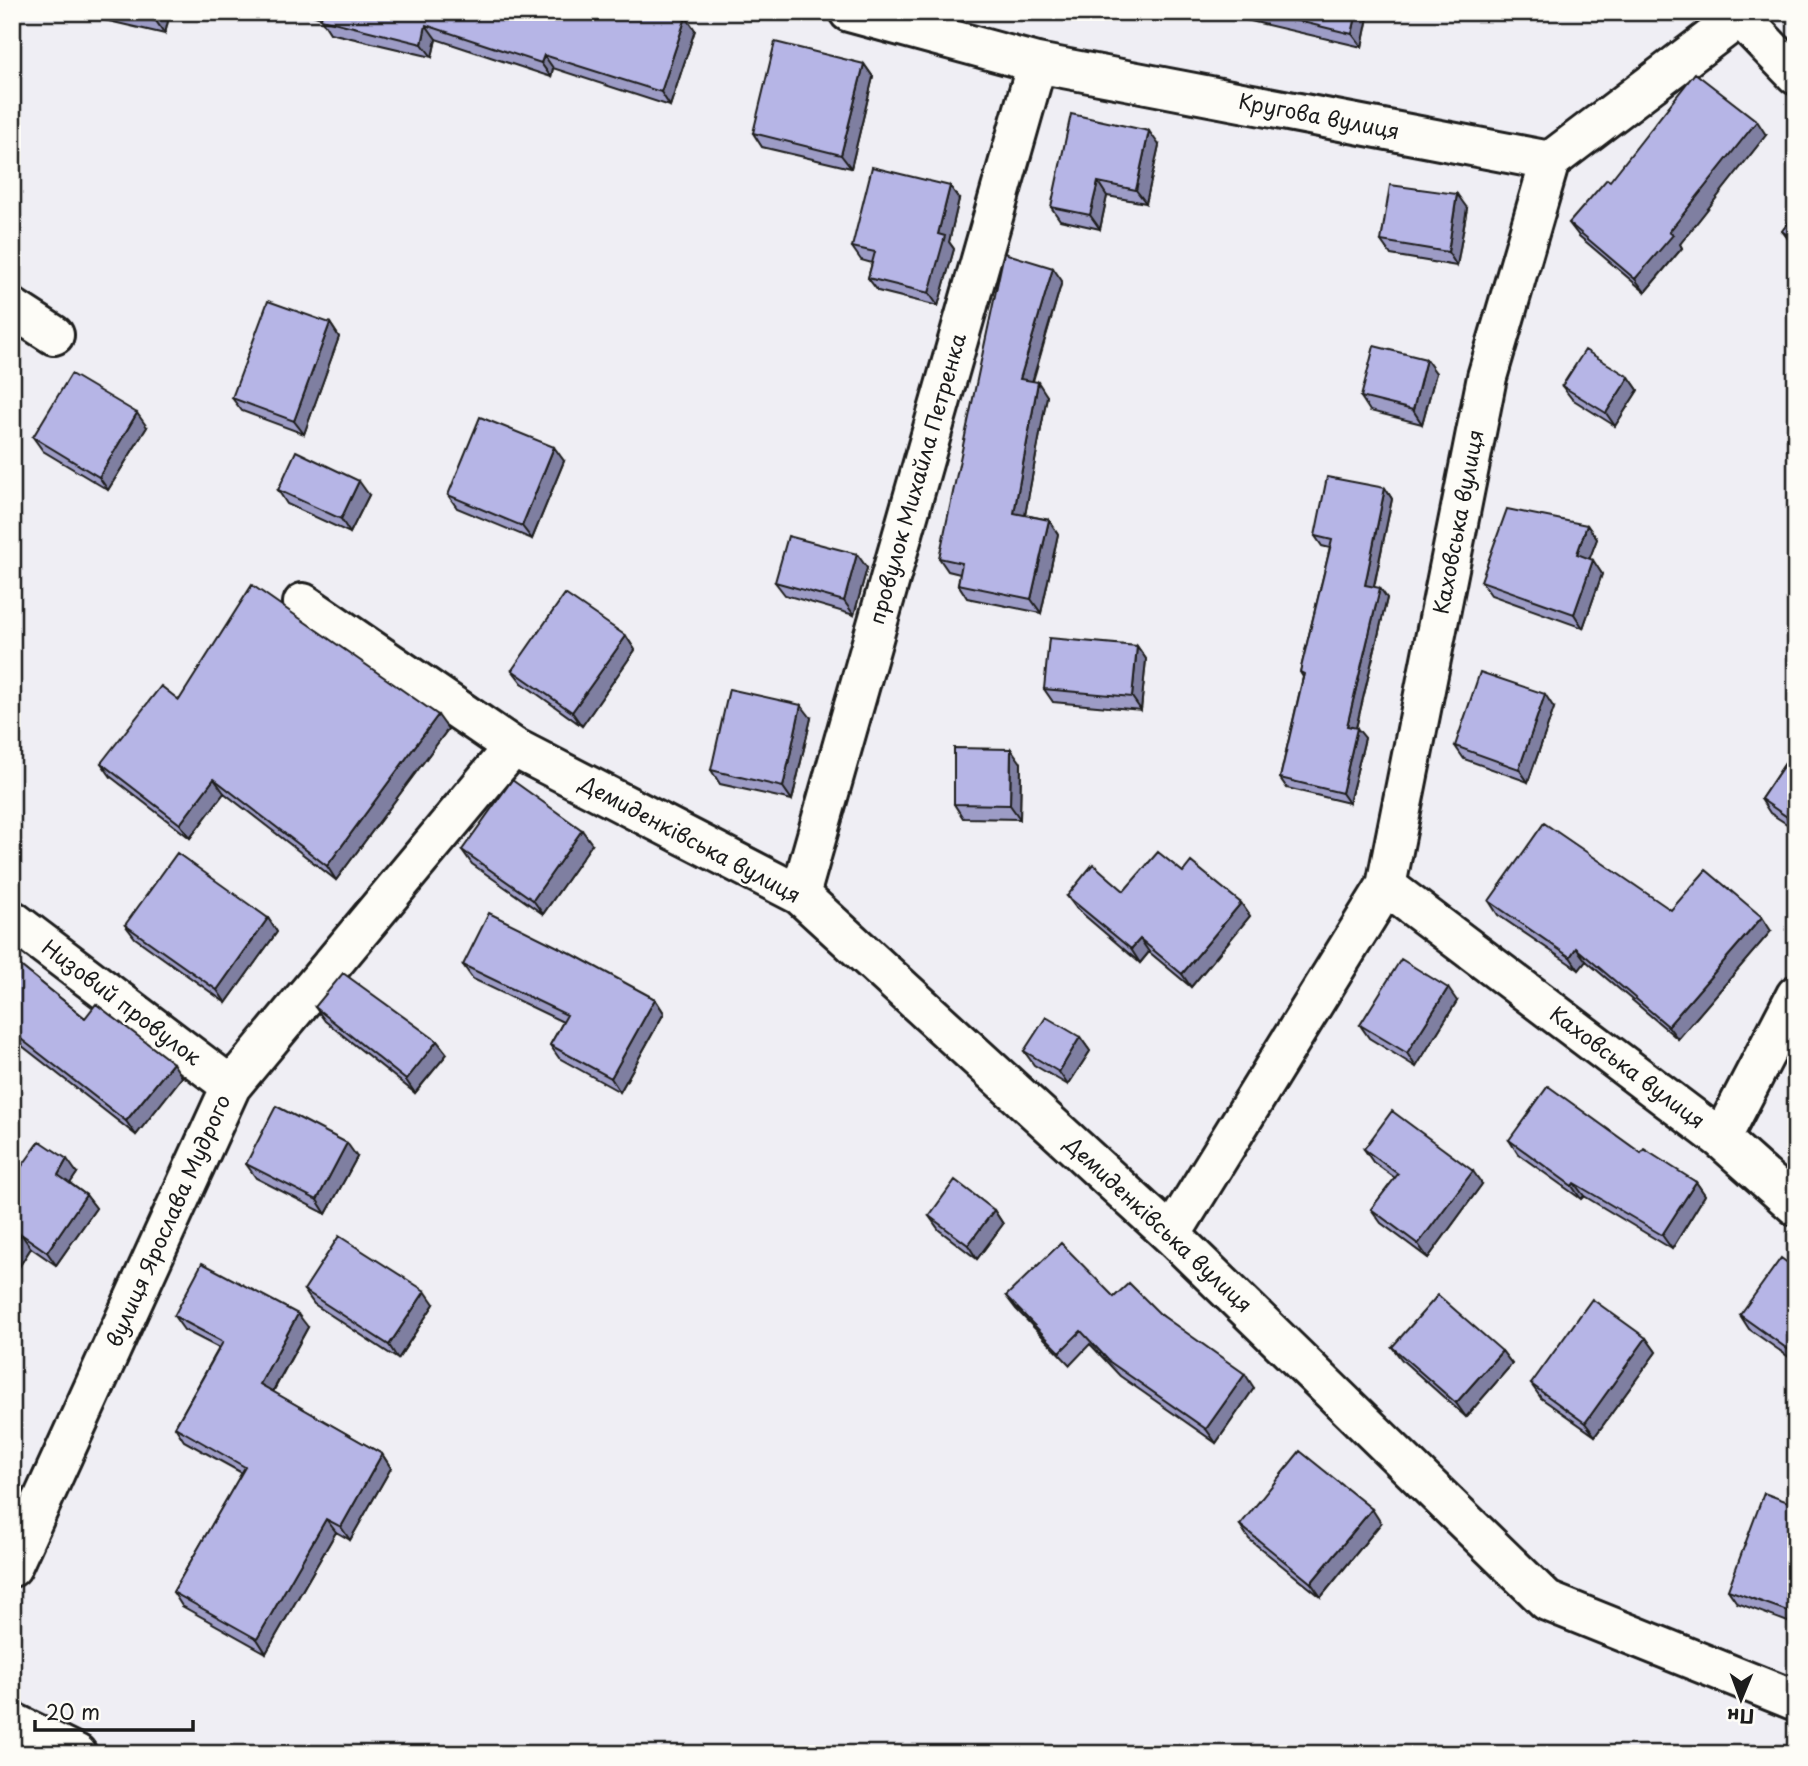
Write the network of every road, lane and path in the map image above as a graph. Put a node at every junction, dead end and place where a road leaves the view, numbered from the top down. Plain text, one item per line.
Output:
1 (849, 12) edge
2 (1743, 14) edge
3 (1037, 63) junction
4 (1796, 75) edge
5 (1550, 161) junction
6 (12, 308) edge
7 (54, 335) dead end
8 (303, 603) dead end
9 (513, 747) junction
10 (1386, 887) junction
11 (800, 895) junction
12 (12, 920) edge
13 (1796, 995) edge
14 (231, 1086) junction
15 (1721, 1139) junction
16 (1796, 1206) edge
17 (1171, 1235) junction
18 (12, 1567) edge
19 (1796, 1700) edge
20 (12, 1722) edge
21 (77, 1754) edge

1 - 3 street, Кругова вулиця
2 - 4 street
2 - 5 street
3 - 5 street, Кругова вулиця
3 - 11 street, провулок Михайла Петренка
5 - 10 street, Каховська вулиця
6 - 7 street
8 - 9 street, Демиденківська вулиця
9 - 11 street, Демиденківська вулиця
9 - 14 street, вулиця Ярослава Мудрого
10 - 15 street, Каховська вулиця
10 - 17 street, Каховська вулиця
11 - 17 street, Демиденківська вулиця
12 - 14 street, Низовий провулок
13 - 15 street
14 - 18 street, вулиця Ярослава Мудрого
15 - 16 street, Каховська вулиця
17 - 19 street, Демиденківська вулиця
20 - 21 street

